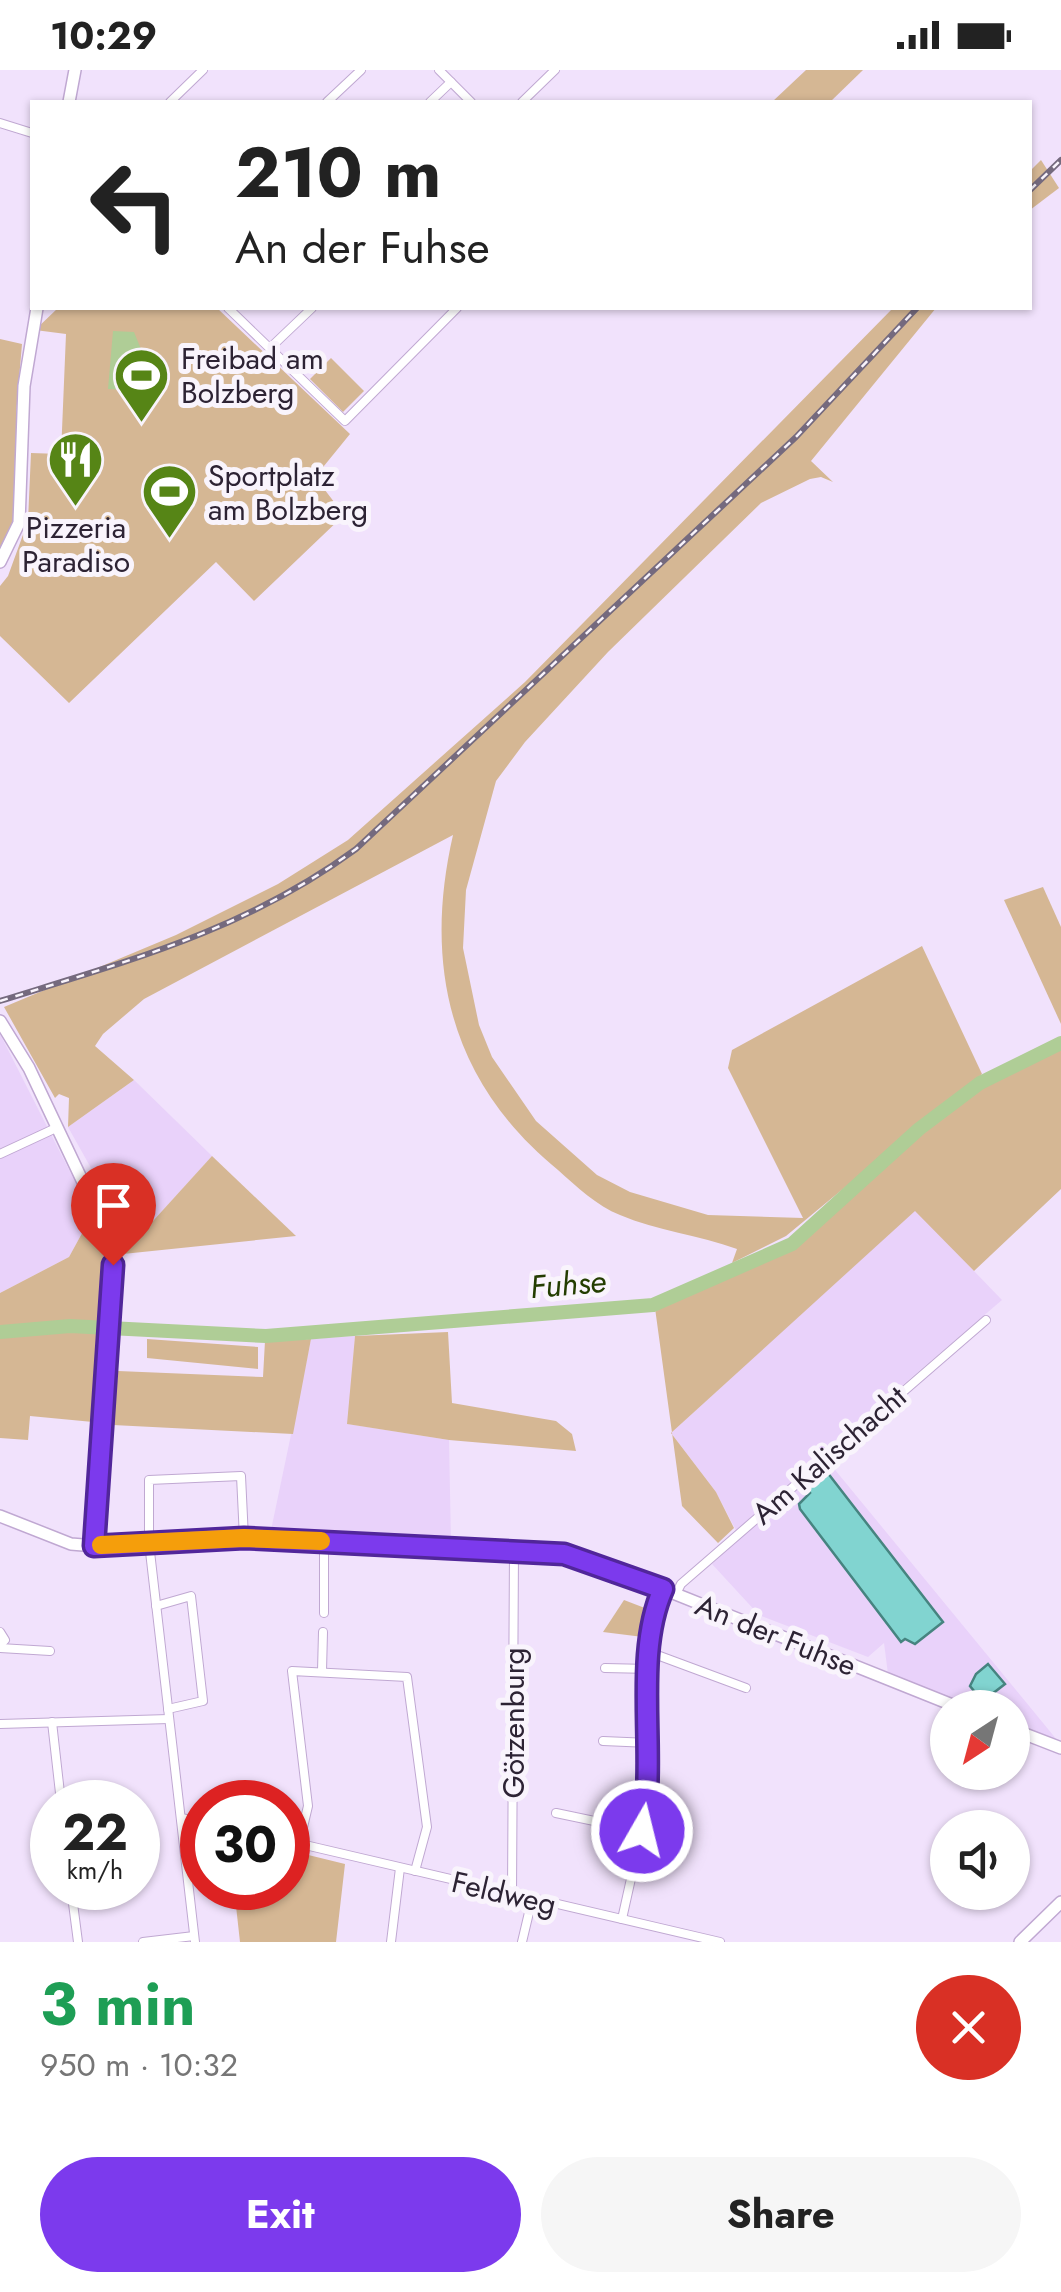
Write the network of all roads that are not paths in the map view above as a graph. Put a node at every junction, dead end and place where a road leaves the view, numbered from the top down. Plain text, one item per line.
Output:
1 (74, 70) edge
2 (203, 70) edge
3 (360, 70) edge
4 (439, 70) edge
5 (555, 70) edge
6 (451, 82) junction
7 (69, 100) edge
8 (172, 100) edge
9 (330, 100) edge
10 (432, 100) edge
11 (469, 100) edge
12 (524, 100) edge
13 (0, 123) edge
14 (30, 132) edge
15 (37, 310) edge
16 (230, 310) edge
17 (310, 310) edge
18 (455, 310) edge
19 (270, 348) junction
20 (0, 562) edge
21 (0, 1021) edge
22 (56, 1128) junction
23 (0, 1154) edge
24 (986, 1320) dead end
25 (0, 1516) edge
26 (244, 1538) junction
27 (324, 1541) junction
28 (148, 1543) junction
29 (94, 1546) junction
30 (514, 1550) junction
31 (663, 1589) junction
32 (676, 1594) junction
33 (156, 1606) junction
34 (324, 1613) dead end
35 (0, 1632) edge
36 (323, 1632) dead end
37 (0, 1646) edge
38 (50, 1651) dead end
39 (649, 1652) junction
40 (605, 1668) dead end
41 (650, 1668) junction
42 (322, 1671) junction
43 (746, 1688) dead end
44 (930, 1696) edge
45 (168, 1708) junction
46 (169, 1719) junction
47 (52, 1722) junction
48 (0, 1724) edge
49 (1030, 1736) edge
50 (603, 1741) dead end
51 (650, 1743) junction
52 (1061, 1748) edge
53 (59, 1780) edge
54 (305, 1780) edge
55 (180, 1803) edge
56 (556, 1813) dead end
57 (642, 1831) junction
58 (310, 1847) edge
59 (400, 1868) junction
60 (415, 1872) junction
61 (512, 1895) junction
62 (532, 1900) junction
63 (1061, 1902) edge
64 (74, 1910) edge
65 (192, 1910) edge
66 (622, 1920) junction
67 (195, 1939) edge
68 (78, 1942) edge
69 (143, 1942) edge
70 (392, 1942) edge
71 (522, 1942) edge
72 (720, 1942) edge
73 (1020, 1942) edge

1 - 7 street
2 - 8 street
3 - 9 street
4 - 6 street
5 - 12 street
6 - 10 street
6 - 11 street
13 - 14 street
15 - 20 street
16 - 19 street
17 - 19 street
18 - 19 street
21 - 22 street
22 - 23 street
22 - 29 street
24 - 32 street, Am Kalischacht
25 - 29 street, An der Fuhse
26 - 27 street, An der Fuhse
26 - 28 street, An der Fuhse
26 - 28 street
27 - 30 street, An der Fuhse
27 - 34 street
28 - 29 street, An der Fuhse
28 - 33 street
30 - 31 street, An der Fuhse
30 - 61 street, Götzenburg
31 - 32 street, An der Fuhse
31 - 39 street
32 - 44 street, An der Fuhse
33 - 45 street
33 - 45 street
35 - 37 street
36 - 42 street
37 - 38 street
39 - 41 street
39 - 43 street
40 - 41 street
41 - 51 street
42 - 54 street
42 - 60 street
45 - 46 street
46 - 47 street
46 - 55 street
47 - 48 street
47 - 53 street
49 - 52 street
50 - 51 street
51 - 57 street
56 - 57 street
57 - 66 street
58 - 59 street, Feldweg
59 - 60 street, Feldweg
59 - 70 street
60 - 61 street, Feldweg
61 - 62 street, Feldweg
62 - 66 street, Feldweg
62 - 71 street
63 - 73 street
64 - 68 street
65 - 67 street
66 - 72 street, Feldweg
67 - 69 street

